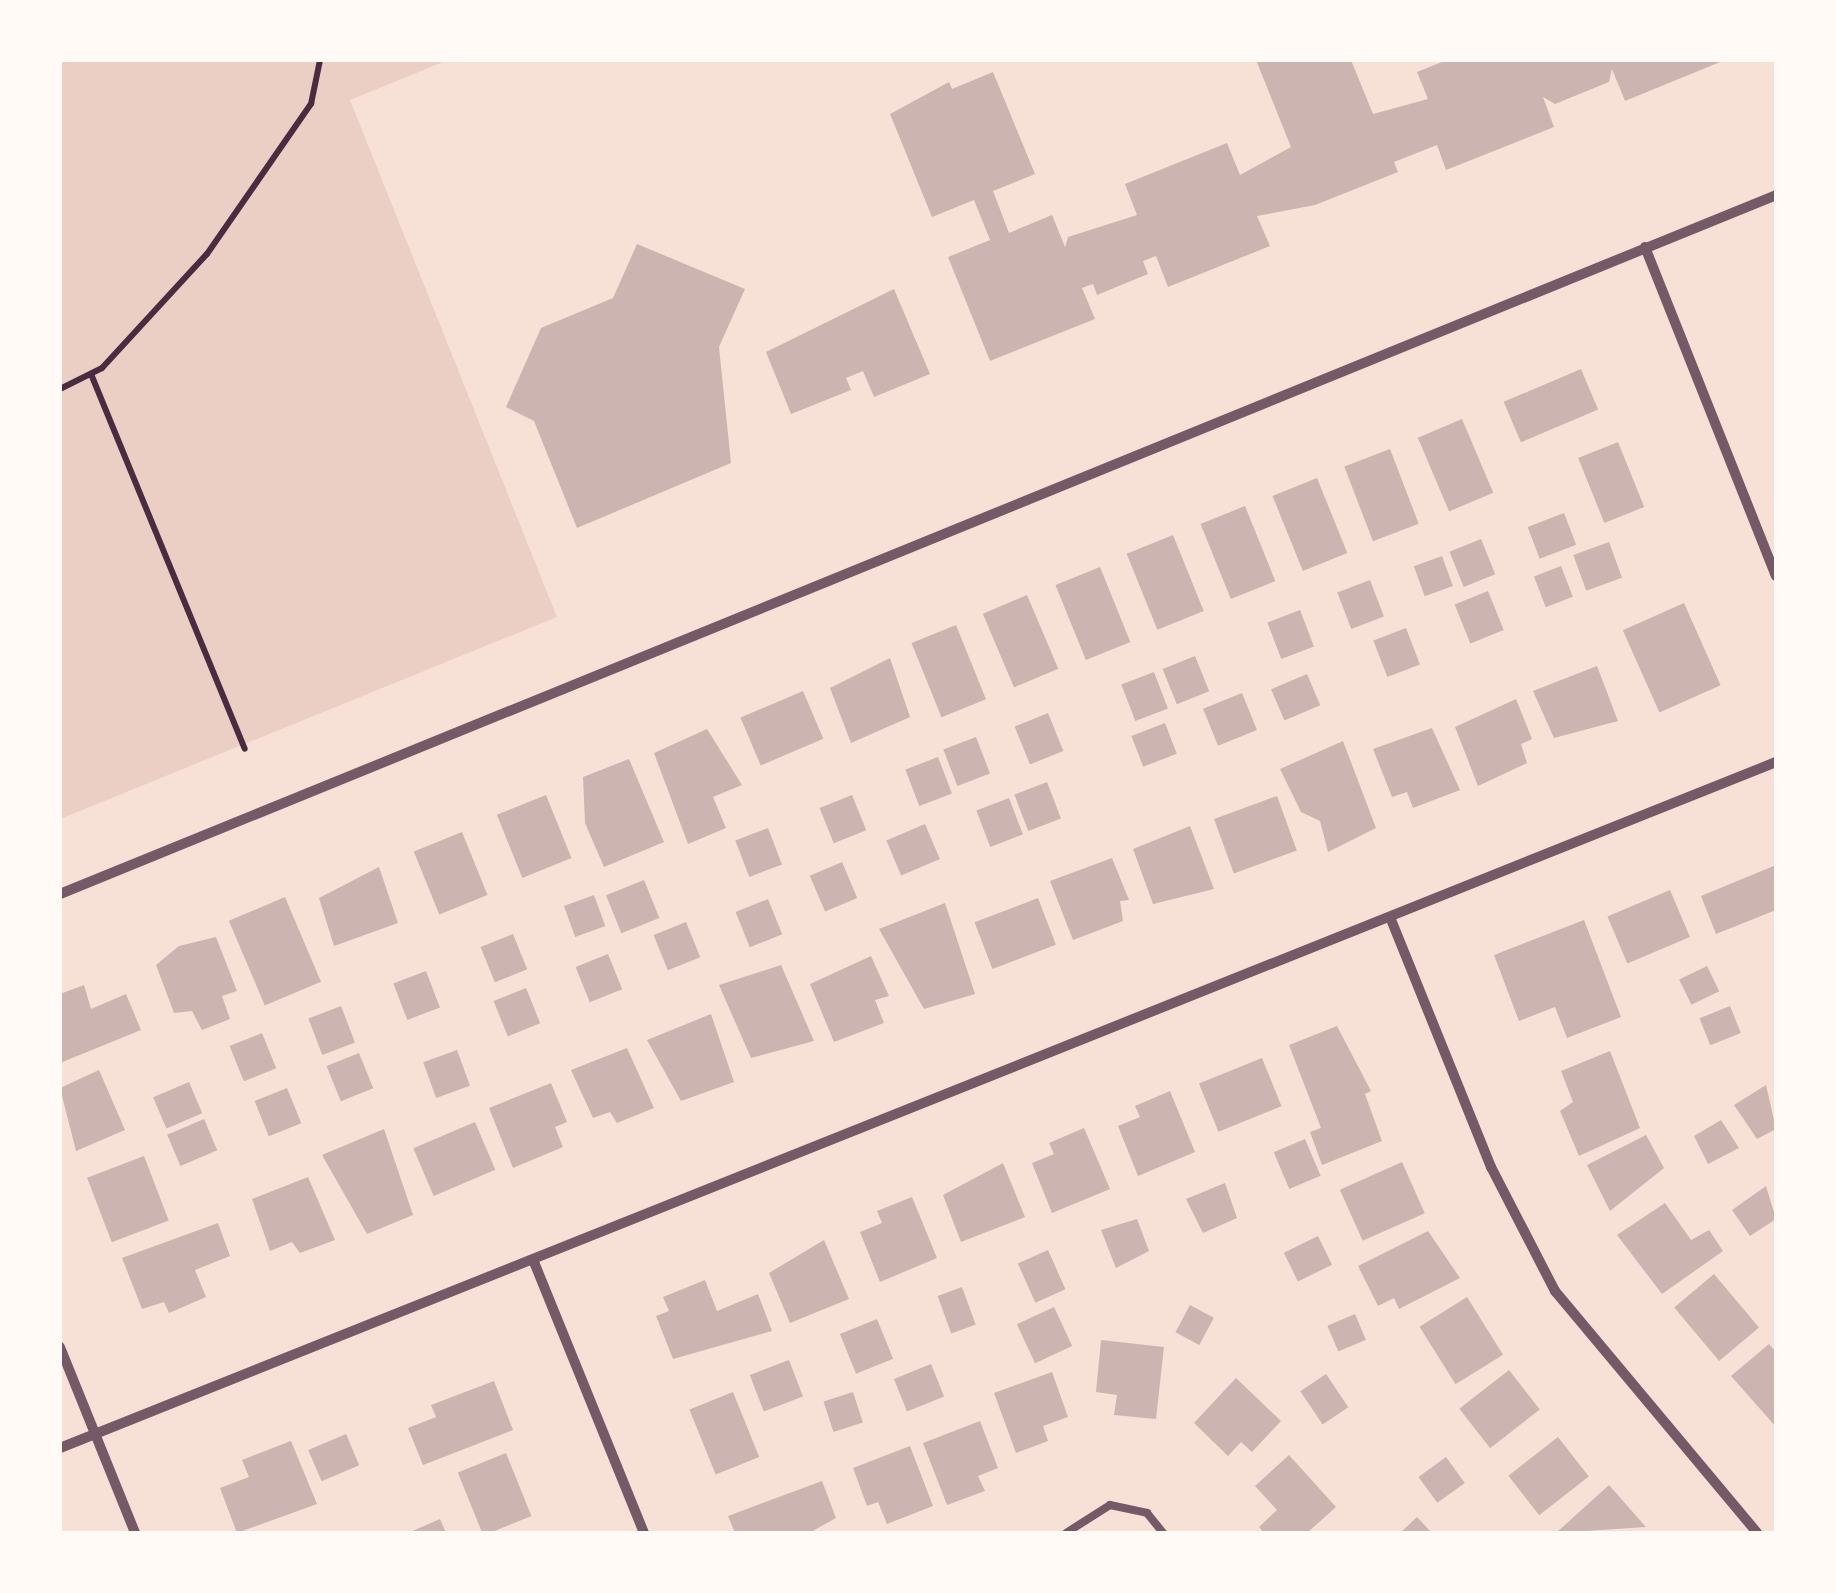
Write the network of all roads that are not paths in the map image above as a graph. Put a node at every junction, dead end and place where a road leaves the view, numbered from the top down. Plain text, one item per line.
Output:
1 (1776, 195) edge
2 (1645, 247) junction
3 (1776, 576) edge
4 (1776, 762) edge
5 (60, 894) edge
6 (1390, 917) junction
7 (534, 1262) junction
8 (60, 1346) edge
9 (95, 1434) junction
10 (60, 1448) edge
11 (135, 1533) edge
12 (644, 1533) edge
13 (1066, 1533) edge
14 (1163, 1533) edge
15 (1756, 1533) edge

1 - 2 street
2 - 3 street
2 - 5 street
4 - 6 street
6 - 7 street
6 - 15 street
7 - 9 street
7 - 12 street
8 - 9 street
9 - 10 street
9 - 11 street
13 - 14 lane

